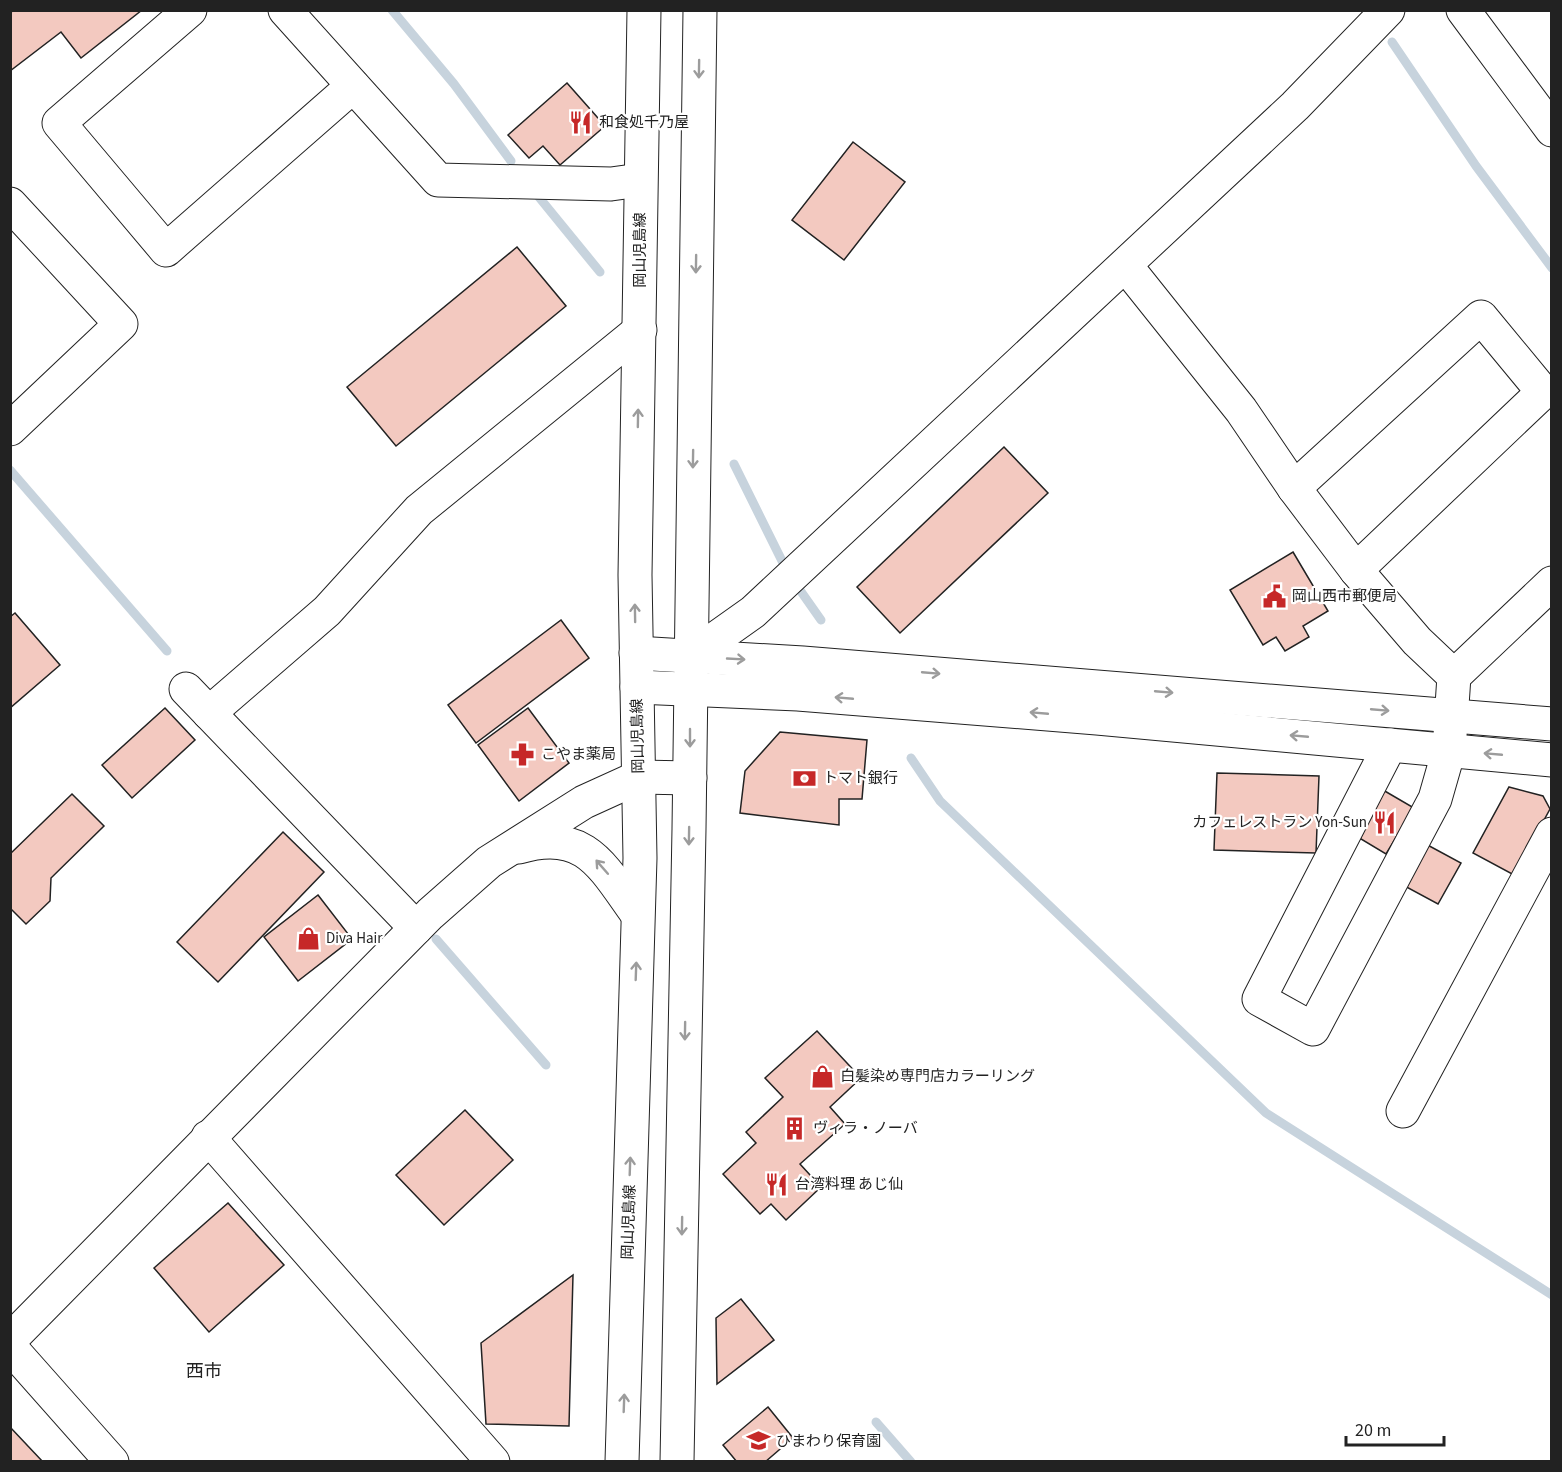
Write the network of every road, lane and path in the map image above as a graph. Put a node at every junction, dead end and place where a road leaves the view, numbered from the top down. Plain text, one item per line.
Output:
1 (190, 10) edge
2 (285, 10) edge
3 (644, 10) edge
4 (700, 10) edge
5 (1463, 10) edge
6 (1369, 17) edge
7 (353, 86) junction
8 (1551, 130) edge
9 (640, 180) junction
10 (10, 204) edge
11 (1126, 266) junction
12 (640, 330) junction
13 (1547, 388) edge
14 (10, 429) edge
15 (1294, 488) junction
16 (1356, 570) junction
17 (1551, 583) edge
18 (636, 653) junction
19 (691, 656) junction
20 (1454, 676) junction
21 (636, 687) junction
22 (186, 690) dead end
23 (690, 690) junction
24 (209, 713) junction
25 (1451, 716) junction
26 (1551, 724) edge
27 (1390, 745) junction
28 (1449, 750) junction
29 (1551, 760) edge
30 (639, 777) junction
31 (690, 778) junction
32 (1551, 834) edge
33 (507, 851) junction
34 (637, 914) junction
35 (416, 928) junction
36 (1403, 1111) dead end
37 (208, 1137) junction
38 (10, 1340) edge
39 (10, 1347) edge
40 (112, 1461) edge
41 (493, 1461) edge
42 (622, 1461) edge
43 (677, 1461) edge

1 - 7 street
2 - 7 street
3 - 9 street, 岡山児島線
4 -> 19 street
5 - 8 street
6 - 11 street
7 - 9 street
9 - 12 street, 岡山児島線
10 - 14 street
11 - 15 street
11 - 19 street
18 -> 12 street, 岡山児島線
12 - 24 street
13 - 15 street
13 - 16 street
15 - 16 street
16 - 20 street
17 - 20 street
18 - 19 street
18 - 21 street, 岡山児島線
19 - 23 street
19 -> 25 street
20 - 25 street
21 - 23 street
21 - 30 street, 岡山児島線
22 - 24 street
27 -> 23 street
23 -> 31 street
24 - 35 street
25 - 26 street
25 - 28 street
27 - 28 street
27 - 28 street
29 -> 28 street
30 - 31 street
30 - 33 street
30 - 34 street, 岡山児島線
31 -> 43 street
32 - 36 street
34 -> 33 street
33 - 35 street
42 -> 34 street, 岡山児島線
35 - 37 street
37 - 38 street
37 - 41 street
39 - 40 street

